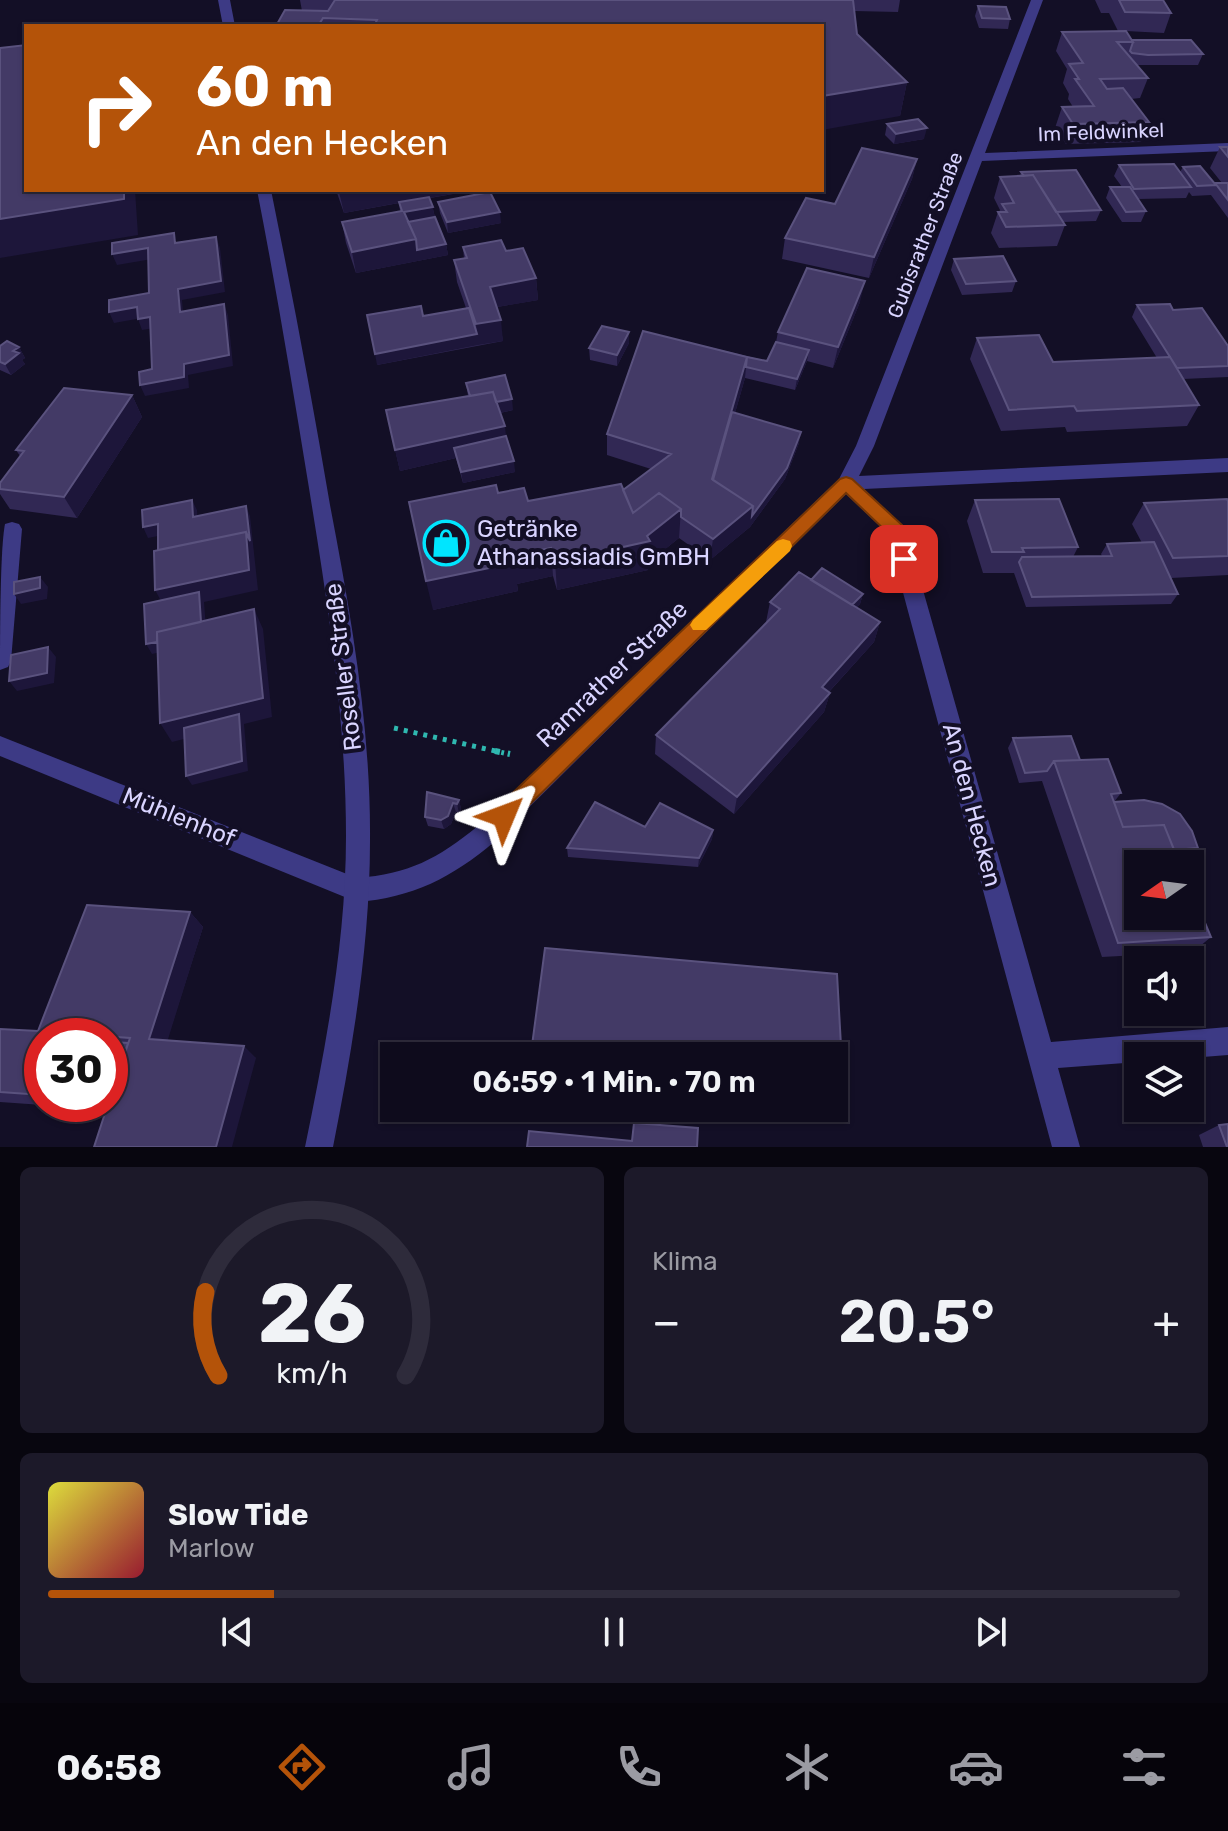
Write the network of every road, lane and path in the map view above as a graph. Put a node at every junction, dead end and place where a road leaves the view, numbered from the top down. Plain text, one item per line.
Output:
1 (224, 0) edge
2 (1037, 0) edge
3 (229, 24) edge
4 (1228, 147) edge
5 (976, 157) junction
6 (264, 192) edge
7 (1228, 465) edge
8 (846, 483) junction
9 (12, 529) dead end
10 (0, 661) edge
11 (350, 719) junction
12 (0, 746) edge
13 (558, 764) junction
14 (357, 890) junction
15 (1228, 1041) edge
16 (1041, 1056) junction
17 (319, 1147) edge
18 (1066, 1147) edge

1 - 3 street
2 - 5 street, Gubisrather Straße
4 - 5 street, Im Feldwinkel
5 - 8 street, Gubisrather Straße
6 - 11 street, Roseller Straße
7 - 8 street
8 - 13 street, Ramrather Straße
8 - 16 street, An den Hecken
9 - 10 street
11 - 13 path
11 - 14 street, Roseller Straße
12 - 14 street, Mühlenhof
13 - 14 street, Ramrather Straße
14 - 17 street, Roseller Straße
15 - 16 street
16 - 18 street, An den Hecken

